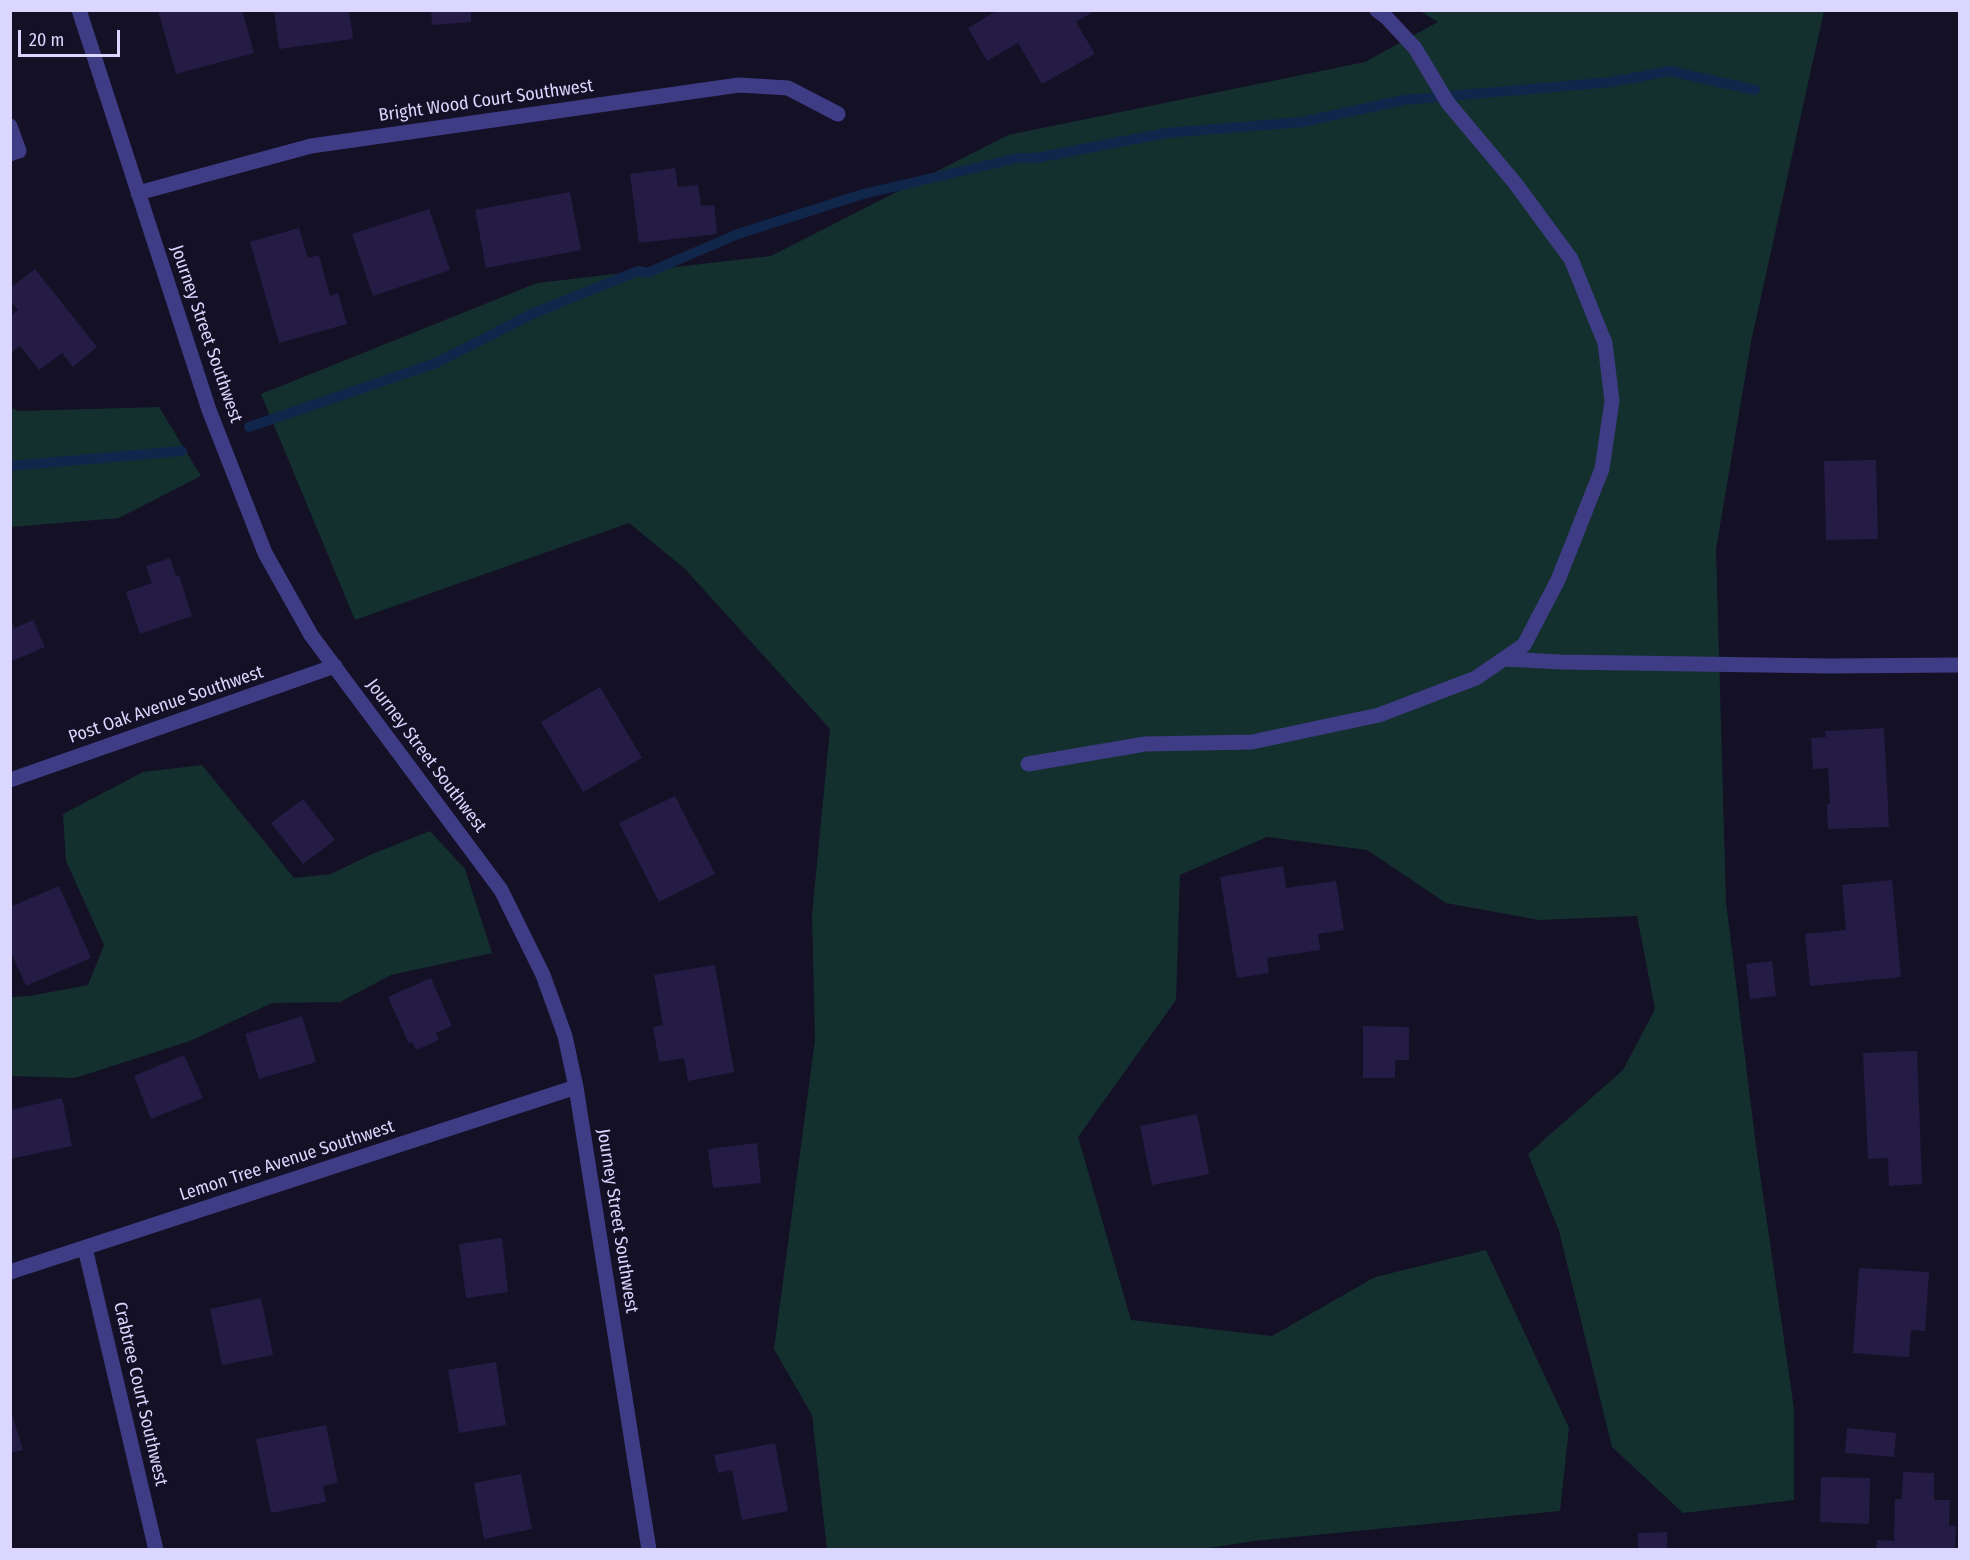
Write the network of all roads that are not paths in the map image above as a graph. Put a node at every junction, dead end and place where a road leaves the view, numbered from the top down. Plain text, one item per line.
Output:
1 (79, 10) edge
2 (1377, 10) edge
3 (838, 114) dead end
4 (10, 126) edge
5 (10, 153) edge
6 (138, 193) junction
7 (1505, 658) junction
8 (1959, 665) edge
9 (335, 666) junction
10 (1028, 764) dead end
11 (10, 780) edge
12 (576, 1088) junction
13 (86, 1248) junction
14 (10, 1272) edge
15 (156, 1550) edge
16 (649, 1550) edge

1 - 6 street, Journey Street Southwest
2 - 7 street
3 - 6 street, Bright Wood Court Southwest
4 - 5 street
6 - 9 street, Journey Street Southwest
7 - 8 street
7 - 10 street
9 - 11 street, Post Oak Avenue Southwest
9 - 12 street, Journey Street Southwest
12 - 13 street, Lemon Tree Avenue Southwest
12 - 16 street, Journey Street Southwest
13 - 14 street, Lemon Tree Avenue Southwest
13 - 15 street, Crabtree Court Southwest

